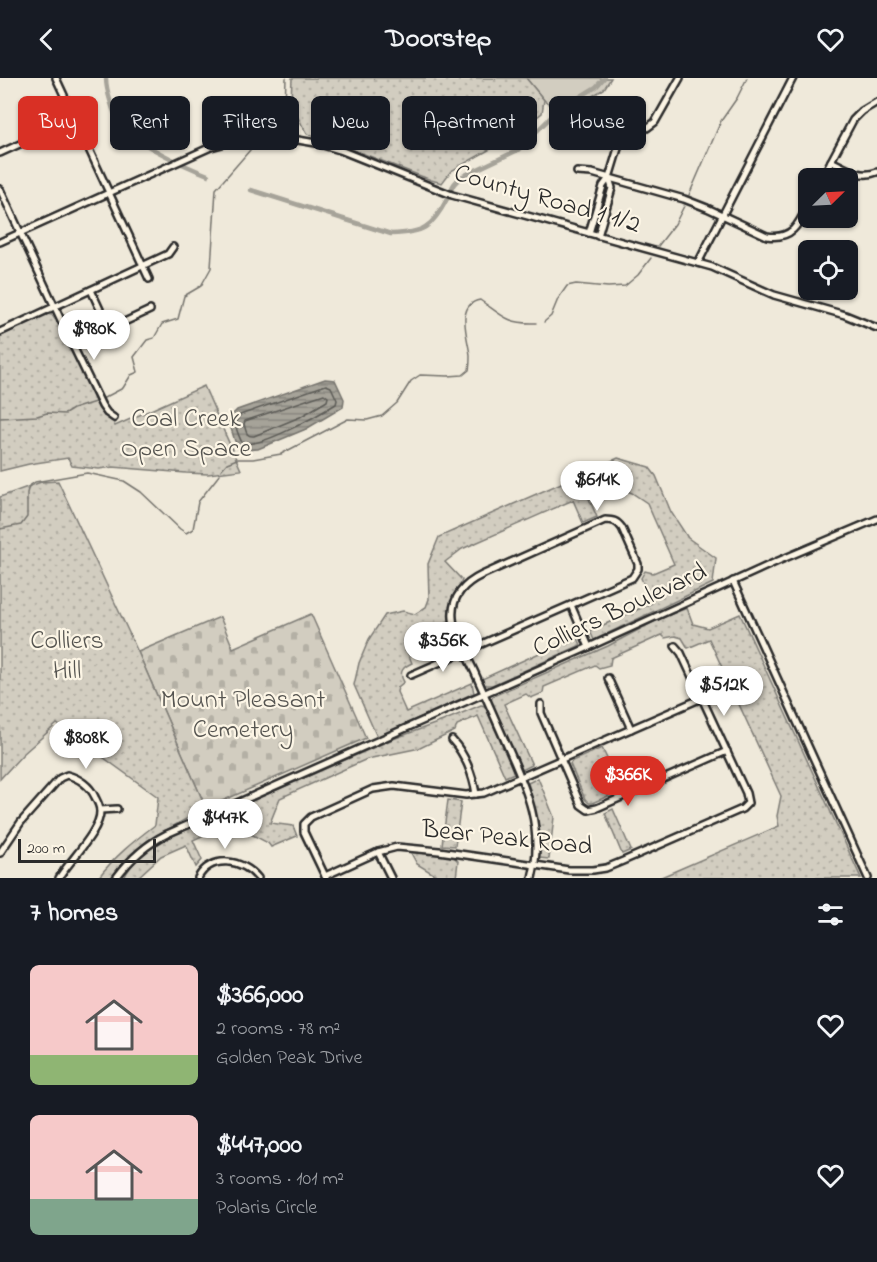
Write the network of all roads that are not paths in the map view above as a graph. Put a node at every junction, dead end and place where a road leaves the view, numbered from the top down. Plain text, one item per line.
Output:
1 (56, 78) edge
2 (680, 78) edge
3 (793, 78) edge
4 (873, 94) dead end
5 (64, 96) edge
6 (877, 102) edge
7 (646, 128) edge
8 (18, 145) edge
9 (89, 150) edge
10 (617, 150) edge
11 (0, 153) edge
12 (831, 160) junction
13 (827, 168) edge
14 (577, 172) dead end
15 (877, 172) edge
16 (609, 178) junction
17 (0, 189) edge
18 (109, 192) junction
19 (722, 215) junction
20 (798, 223) edge
21 (20, 233) junction
22 (589, 233) junction
23 (598, 236) junction
24 (0, 242) edge
25 (173, 247) dead end
26 (698, 263) junction
27 (143, 266) junction
28 (149, 279) dead end
29 (91, 290) junction
30 (55, 307) junction
31 (150, 310) dead end
32 (877, 328) edge
33 (109, 329) junction
34 (0, 332) edge
35 (73, 346) junction
36 (114, 418) dead end
37 (877, 519) edge
38 (733, 581) junction
39 (571, 605) junction
40 (675, 646) dead end
41 (589, 647) junction
42 (465, 651) junction
43 (411, 675) dead end
44 (608, 678) dead end
45 (484, 694) junction
46 (702, 698) junction
47 (541, 705) dead end
48 (631, 729) junction
49 (452, 740) dead end
50 (727, 751) junction
51 (561, 760) junction
52 (521, 777) junction
53 (476, 794) junction
54 (117, 809) dead end
55 (100, 810) junction
56 (378, 852) junction
57 (0, 853) edge
58 (133, 858) junction
59 (534, 865) junction
60 (62, 877) edge
61 (325, 877) edge
62 (116, 878) edge
63 (121, 878) edge
64 (198, 878) edge
65 (258, 878) edge
66 (391, 878) edge
67 (532, 878) edge
68 (868, 878) edge

1 - 5 street
2 - 7 street
3 - 19 street
4 - 6 street
6 - 12 street
8 - 11 street
9 - 18 street
10 - 16 street
12 - 13 street
12 - 15 street
14 - 16 street
16 - 19 street
16 - 22 street
16 - 23 street
17 - 21 street
18 - 21 street, County Road 1 1/2
18 - 22 street, County Road 1 1/2
18 - 27 street
19 - 20 street
19 - 26 street
21 - 24 street, County Road 1 1/2
21 - 30 street
22 - 23 street, County Road 1 1/2
23 - 26 street, County Road 1 1/2
25 - 27 street
26 - 32 street, County Road 1 1/2
27 - 28 street
27 - 29 street
29 - 30 street
29 - 33 street
30 - 34 street
30 - 35 street
31 - 33 street
33 - 35 street
35 - 36 street
37 - 38 street, Colliers Boulevard
38 - 41 street, Colliers Boulevard
38 - 68 street
39 - 41 street
39 - 42 street
39 - 42 street
40 - 46 street
41 - 45 street, Colliers Boulevard
42 - 43 street
42 - 45 street
44 - 48 street
45 - 52 street
45 - 58 street, Colliers Boulevard
46 - 48 street
46 - 50 street
47 - 51 street
48 - 51 street
49 - 53 street
50 - 51 street
50 - 59 street, Bear Peak Road
51 - 52 street
52 - 53 street
52 - 59 street
53 - 61 street
54 - 55 street
55 - 57 street
55 - 60 street
56 - 59 street, Bear Peak Road
56 - 61 street, Bear Peak Road
56 - 66 street
58 - 62 street, Colliers Boulevard
58 - 63 street, Colliers Boulevard
59 - 67 street
64 - 65 street

